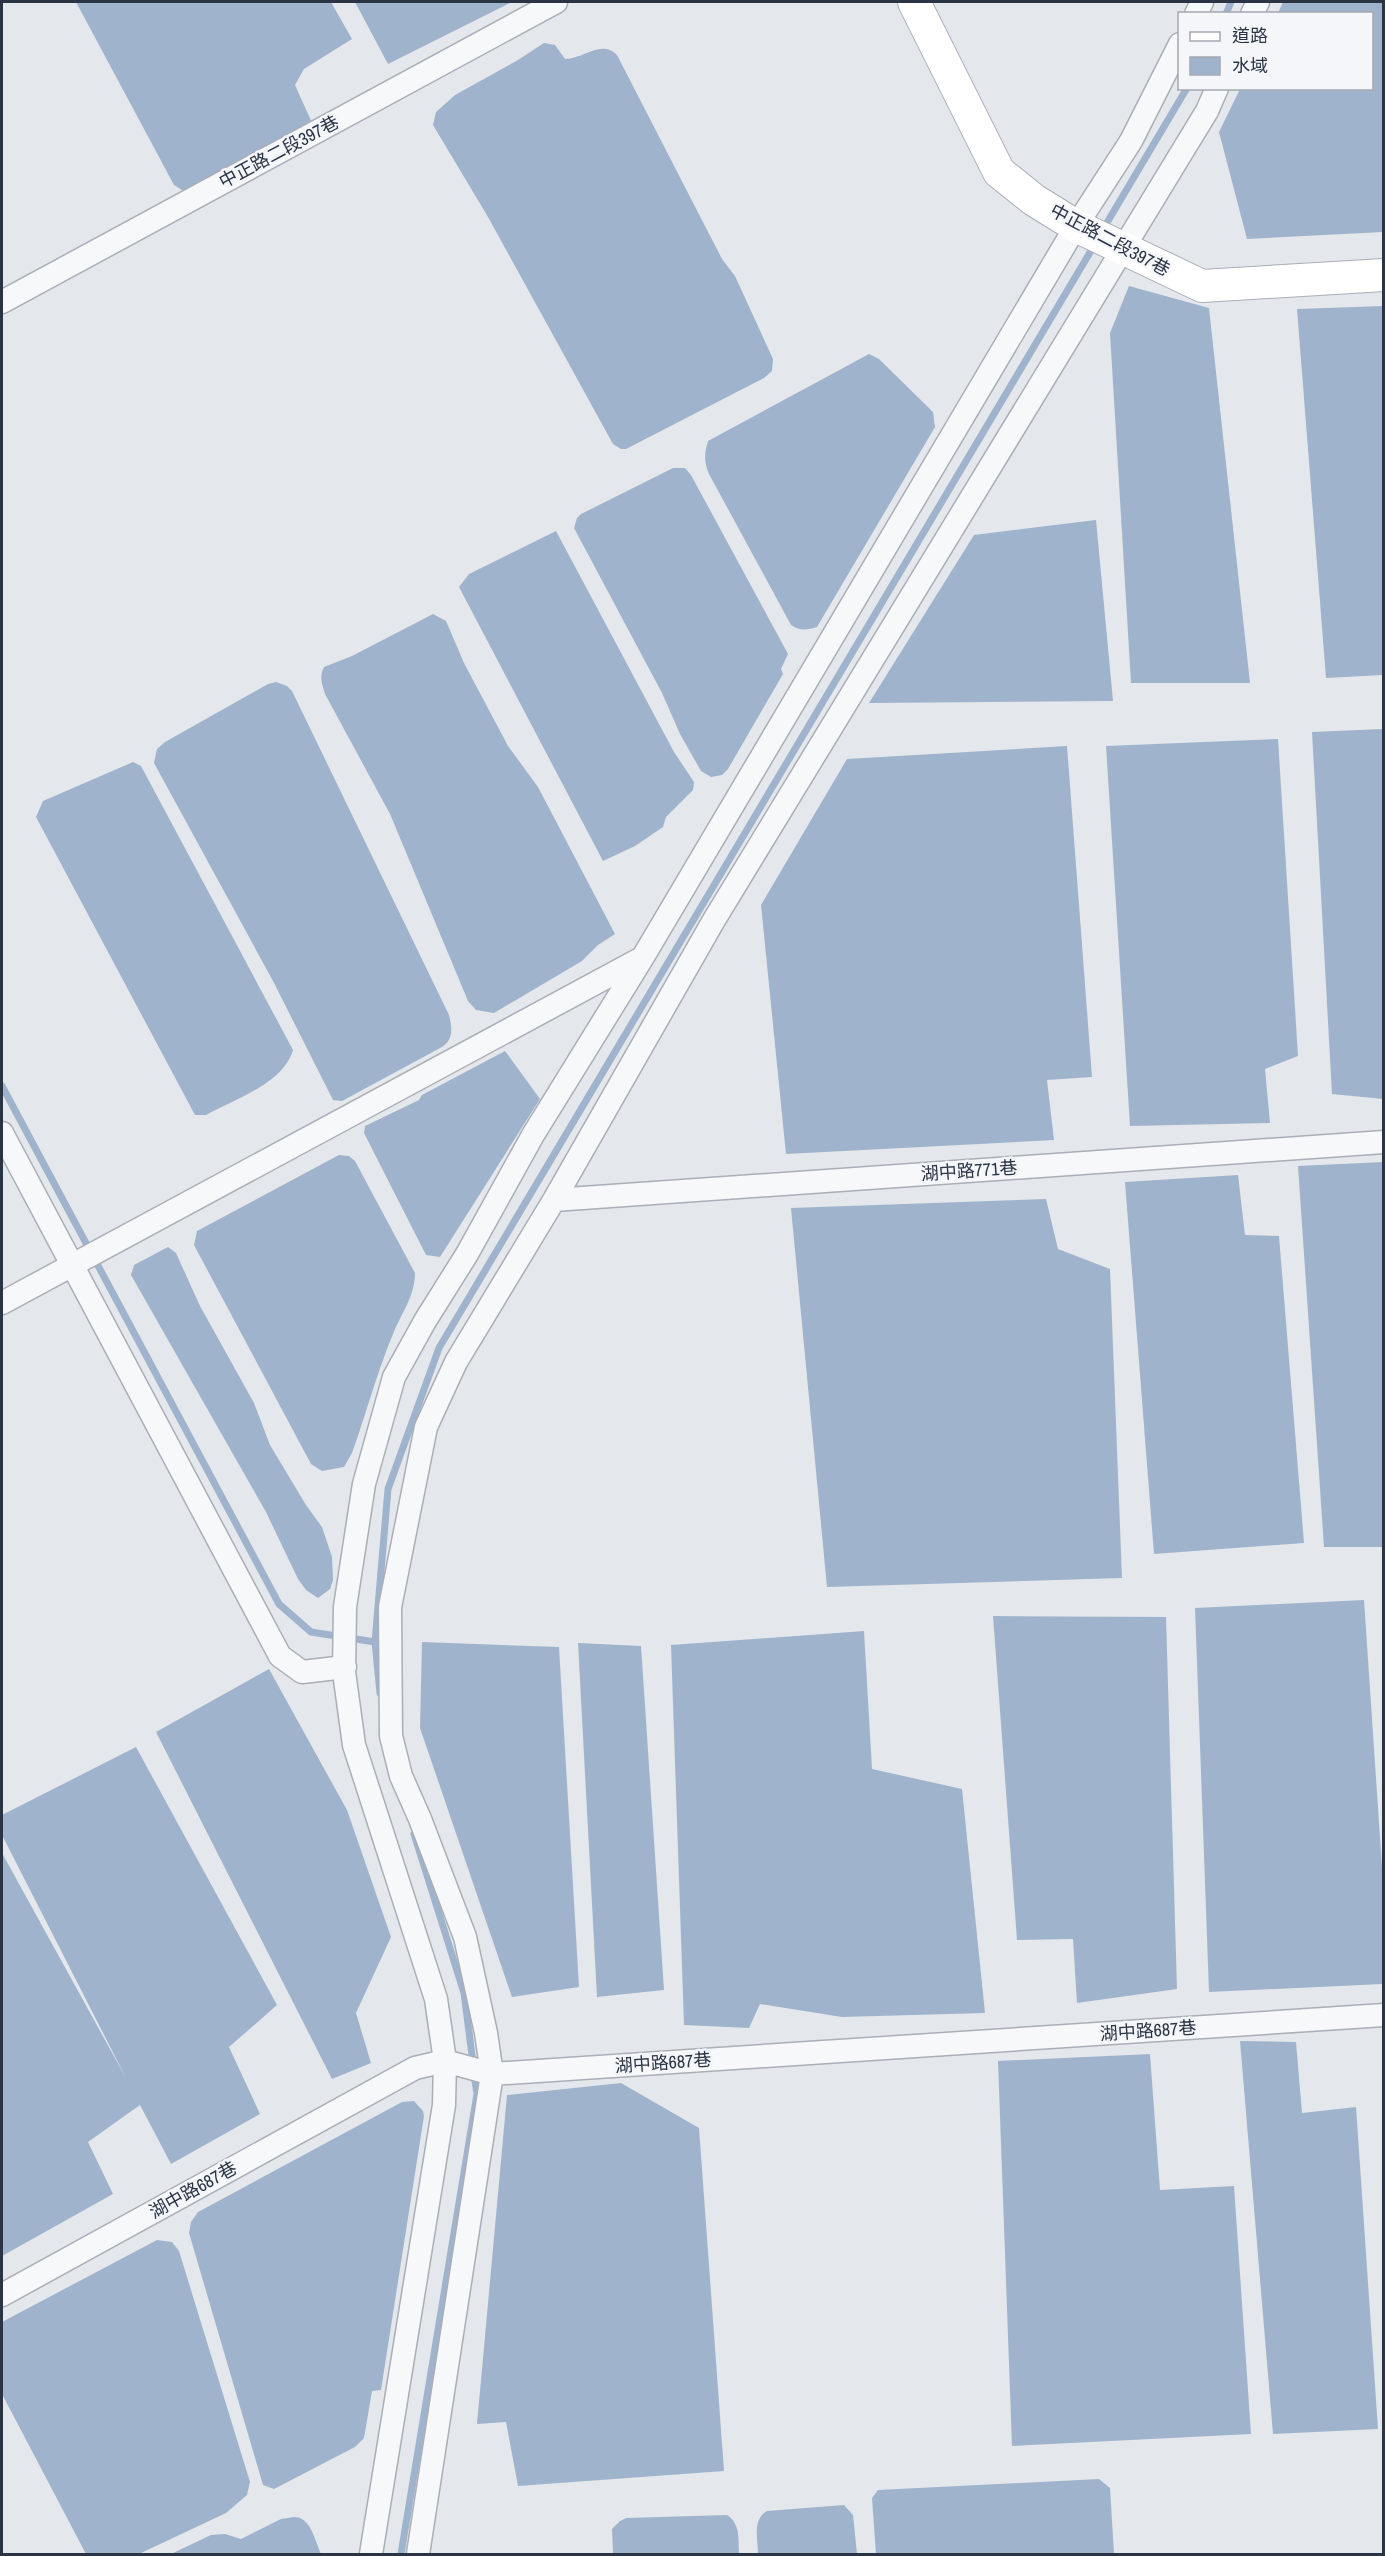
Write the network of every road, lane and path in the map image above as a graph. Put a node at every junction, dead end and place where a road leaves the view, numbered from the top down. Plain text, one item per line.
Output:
1 (556, 2) edge
2 (914, 2) edge
3 (1178, 46) edge
4 (1216, 90) edge
5 (1076, 226) junction
6 (1122, 249) junction
7 (1383, 275) edge
8 (2, 302) edge
9 (644, 957) junction
10 (2, 1133) edge
11 (1383, 1142) edge
12 (554, 1200) junction
13 (73, 1264) junction
14 (2, 1303) edge
15 (345, 1667) junction
16 (1383, 2015) edge
17 (445, 2061) junction
18 (492, 2074) junction
19 (2, 2295) edge
20 (371, 2554) edge
21 (418, 2554) edge

1 - 8 street, 中正路二段397巷
2 - 5 street, 中正路二段397巷
3 - 5 street
4 - 6 street
5 - 6 street, 中正路二段397巷
5 - 9 street
6 - 7 street, 中正路二段397巷
6 - 12 street
9 - 13 street
9 - 15 street
10 - 13 street
11 - 12 street, 湖中路771巷
12 - 18 street
13 - 14 street
13 - 15 street
15 - 17 street
16 - 18 street, 湖中路687巷
17 - 18 street, 湖中路687巷
17 - 19 street, 湖中路687巷
17 - 20 street
18 - 21 street

